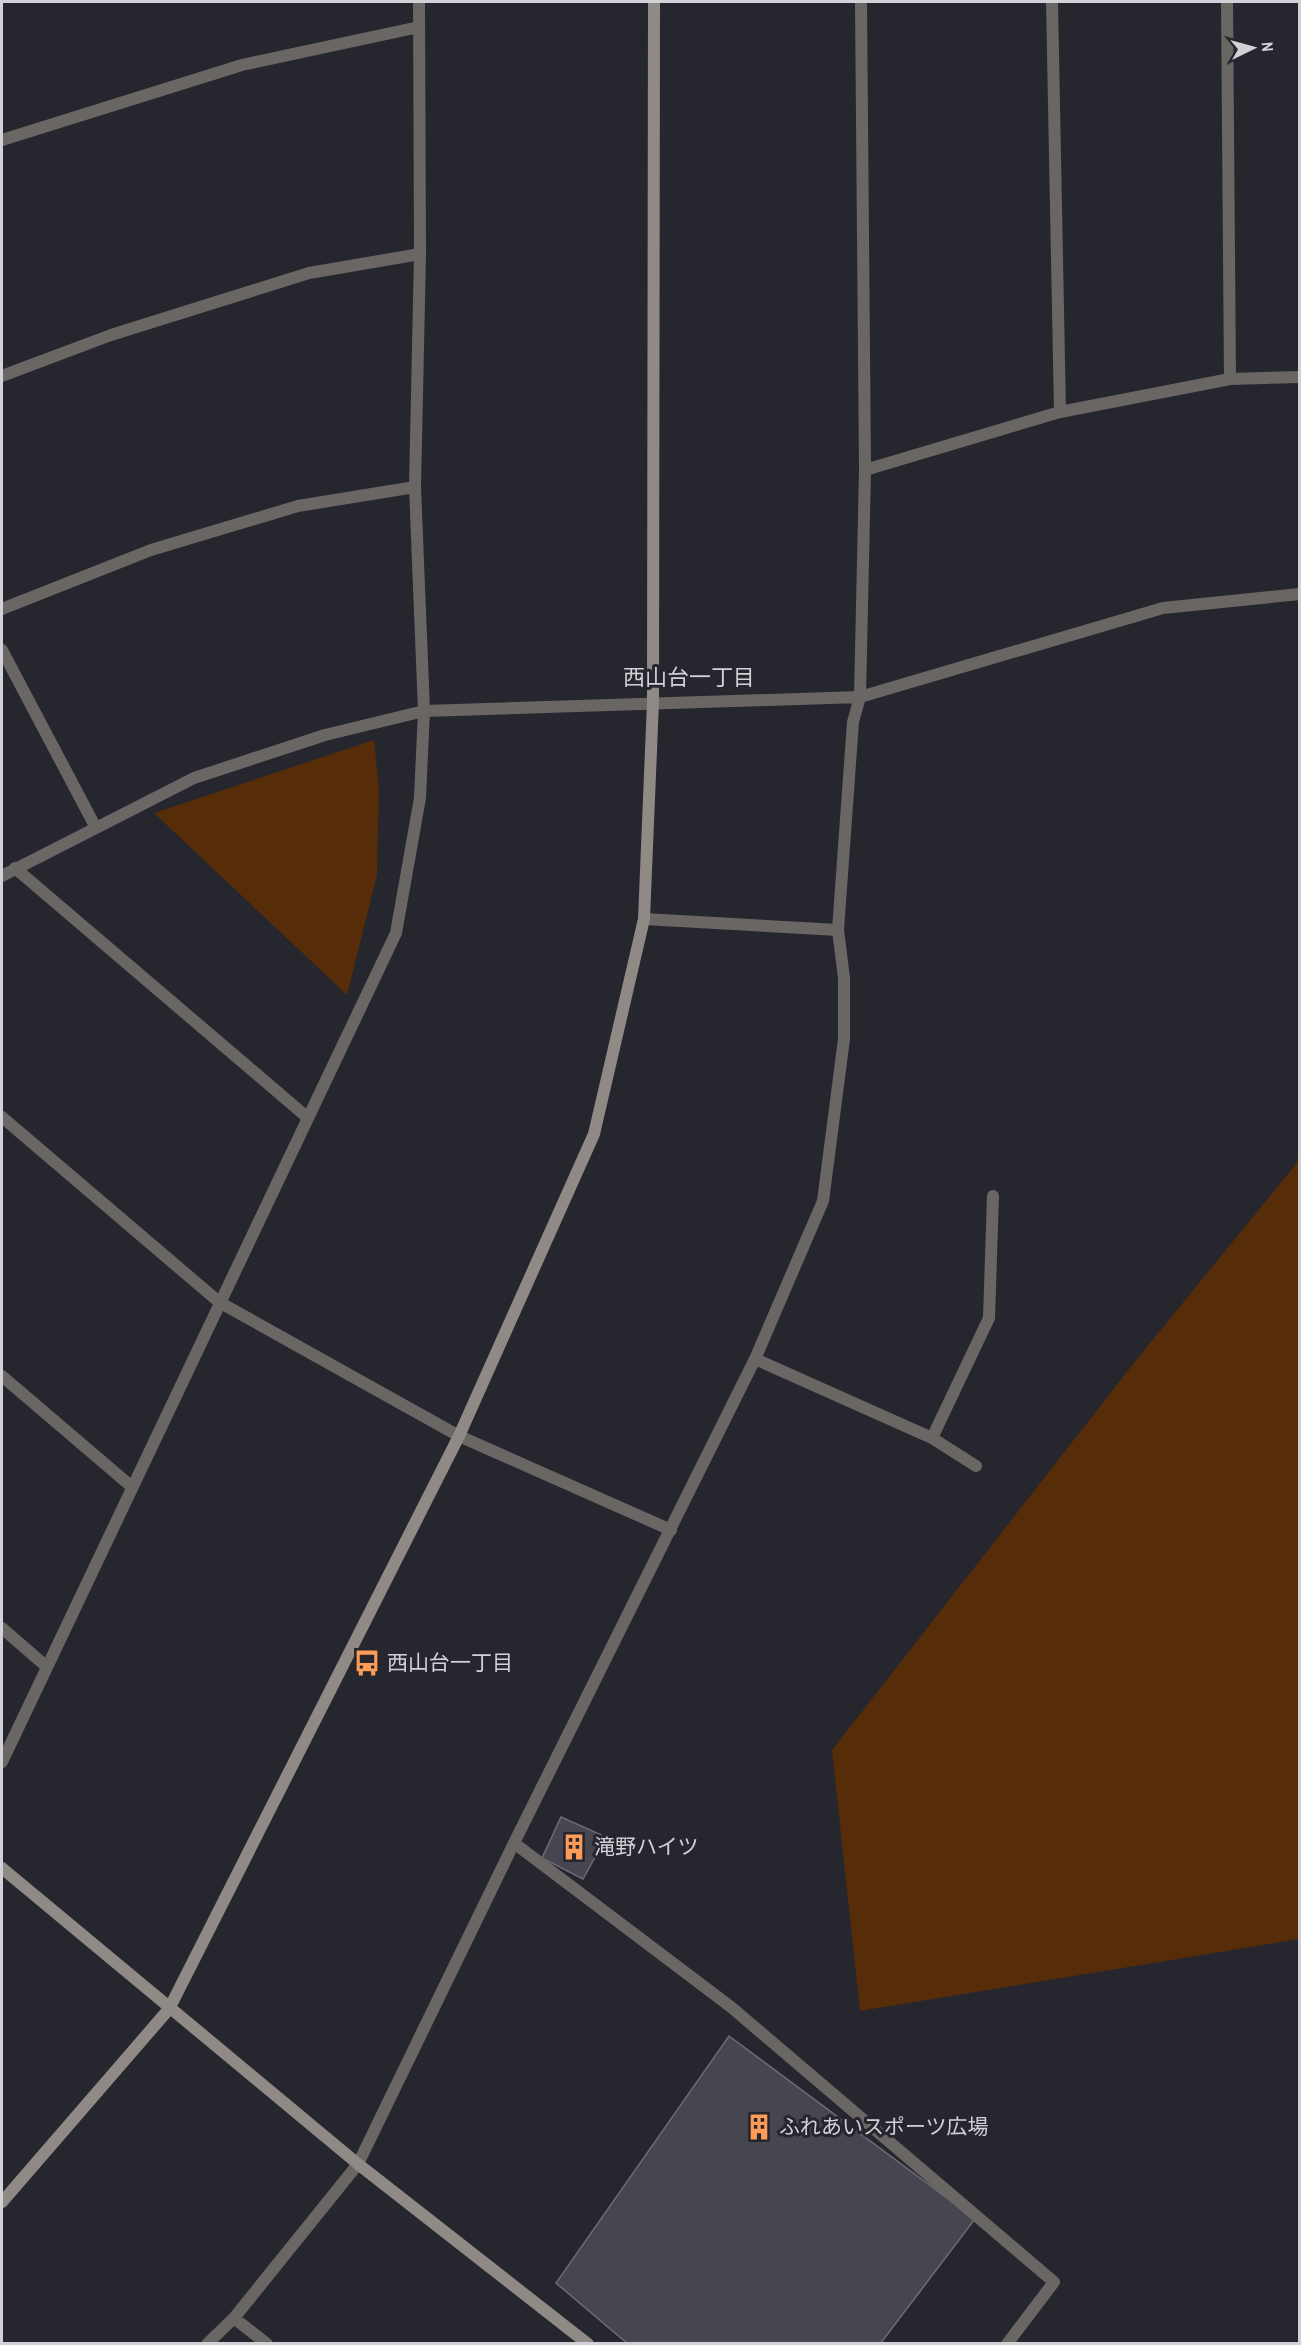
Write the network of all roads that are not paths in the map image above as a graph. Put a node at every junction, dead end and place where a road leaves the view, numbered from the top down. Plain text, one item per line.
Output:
1 (419, 2) edge
2 (654, 2) edge
3 (861, 2) edge
4 (1052, 2) edge
5 (1227, 2) edge
6 (419, 27) junction
7 (2, 140) edge
8 (420, 254) junction
9 (2, 376) edge
10 (1299, 377) edge
11 (1230, 379) junction
12 (1060, 412) junction
13 (865, 470) junction
14 (415, 487) junction
15 (1299, 594) edge
16 (2, 609) edge
17 (2, 650) edge
18 (860, 697) junction
19 (653, 702) junction
20 (424, 711) junction
21 (96, 828) junction
22 (15, 868) junction
23 (2, 876) edge
24 (644, 919) junction
25 (838, 930) junction
26 (2, 1117) edge
27 (308, 1118) junction
28 (993, 1196) dead end
29 (219, 1302) junction
30 (755, 1359) junction
31 (2, 1376) edge
32 (459, 1436) junction
33 (932, 1438) junction
34 (976, 1466) dead end
35 (132, 1487) junction
36 (671, 1530) junction
37 (2, 1628) edge
38 (47, 1667) junction
39 (2, 1762) edge
40 (514, 1843) junction
41 (2, 1868) edge
42 (169, 2009) junction
43 (358, 2164) junction
44 (2, 2202) edge
45 (234, 2318) junction
46 (207, 2343) edge
47 (267, 2343) edge
48 (588, 2343) edge
49 (1007, 2343) edge

1 - 6 street
2 - 19 street
3 - 13 street
4 - 12 street
5 - 11 street
6 - 7 street
6 - 8 street
8 - 9 street
8 - 14 street
10 - 11 street
11 - 12 street
12 - 13 street
13 - 18 street
14 - 16 street
14 - 20 street
15 - 18 street
17 - 21 street
18 - 19 street
18 - 25 street
19 - 20 street
19 - 24 street
20 - 21 street
20 - 27 street
21 - 22 street
22 - 23 street
22 - 27 street
24 - 25 street
24 - 32 street
25 - 30 street
26 - 29 street
27 - 29 street
28 - 33 street
29 - 32 street
29 - 35 street
30 - 33 street
30 - 36 street
31 - 35 street
32 - 36 street
32 - 42 street
33 - 34 street
35 - 38 street
36 - 40 street
37 - 38 street
38 - 39 street
40 - 43 street
40 - 49 street
41 - 42 street
42 - 43 street
42 - 44 street
43 - 45 street
43 - 48 street
45 - 46 street
45 - 47 street

